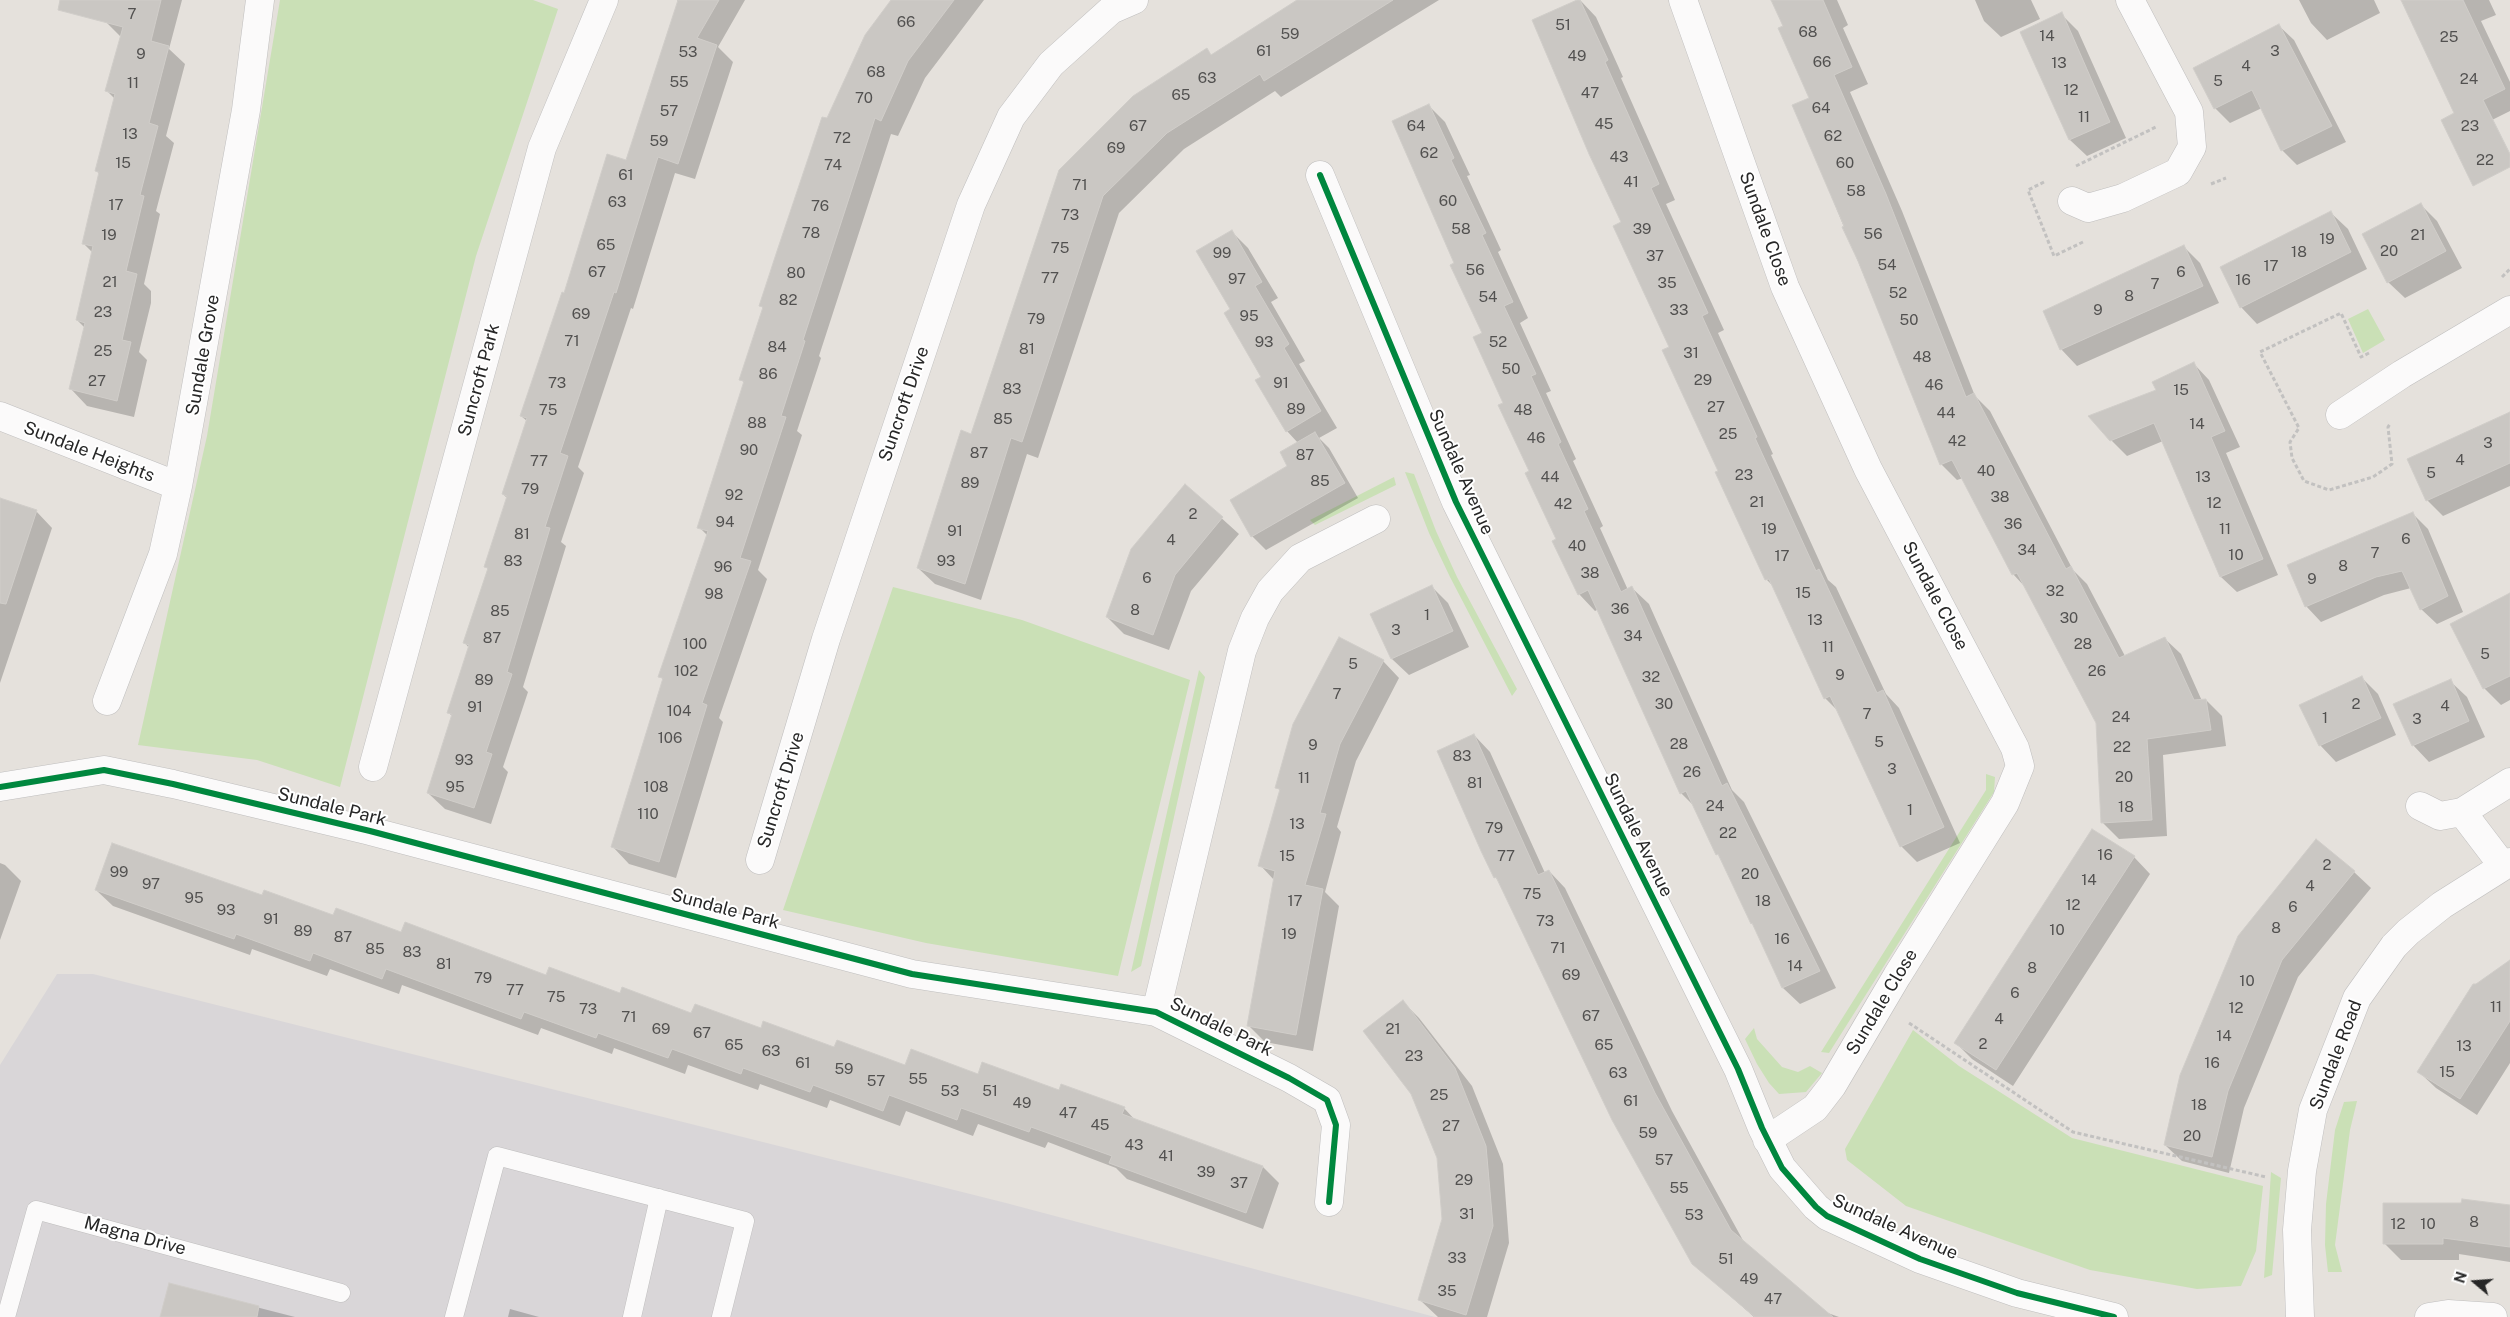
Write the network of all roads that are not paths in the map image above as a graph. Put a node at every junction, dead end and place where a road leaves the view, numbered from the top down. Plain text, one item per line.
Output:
1 (260, 0) edge
2 (604, 0) edge
3 (1683, 0) edge
4 (2130, 0) edge
5 (1117, 3) edge
6 (1320, 175) dead end
7 (2072, 201) dead end
8 (2510, 310) edge
9 (2340, 415) dead end
10 (0, 416) edge
11 (178, 486) junction
12 (1376, 519) dead end
13 (107, 702) dead end
14 (374, 767) dead end
15 (2510, 782) edge
16 (0, 787) edge
17 (2420, 806) dead end
18 (2462, 812) junction
19 (760, 860) dead end
20 (2506, 864) edge
21 (1156, 1012) junction
22 (1767, 1140) junction
23 (659, 1198) junction
24 (1329, 1202) dead end
25 (341, 1293) dead end
26 (6, 1317) edge
27 (454, 1317) edge
28 (632, 1317) edge
29 (720, 1317) edge
30 (2114, 1317) edge
31 (2300, 1317) edge
32 (2429, 1317) edge
33 (2493, 1317) edge

1 - 11 street, Sundale Grove
2 - 14 street, Suncroft Park
3 - 22 street, Sundale Close
4 - 7 street
5 - 19 street, Suncroft Drive
6 - 22 street, Sundale Avenue
8 - 9 street
10 - 11 street, Sundale Heights
11 - 13 street, Sundale Grove
12 - 21 street, Sundale Park
15 - 18 street
16 - 21 street, Sundale Park
17 - 18 street
18 - 20 street
20 - 31 street, Sundale Road
21 - 24 street, Sundale Park
22 - 30 street, Sundale Avenue
23 - 27 lane
23 - 28 lane
23 - 29 lane
25 - 26 lane, Magna Drive
32 - 33 street

